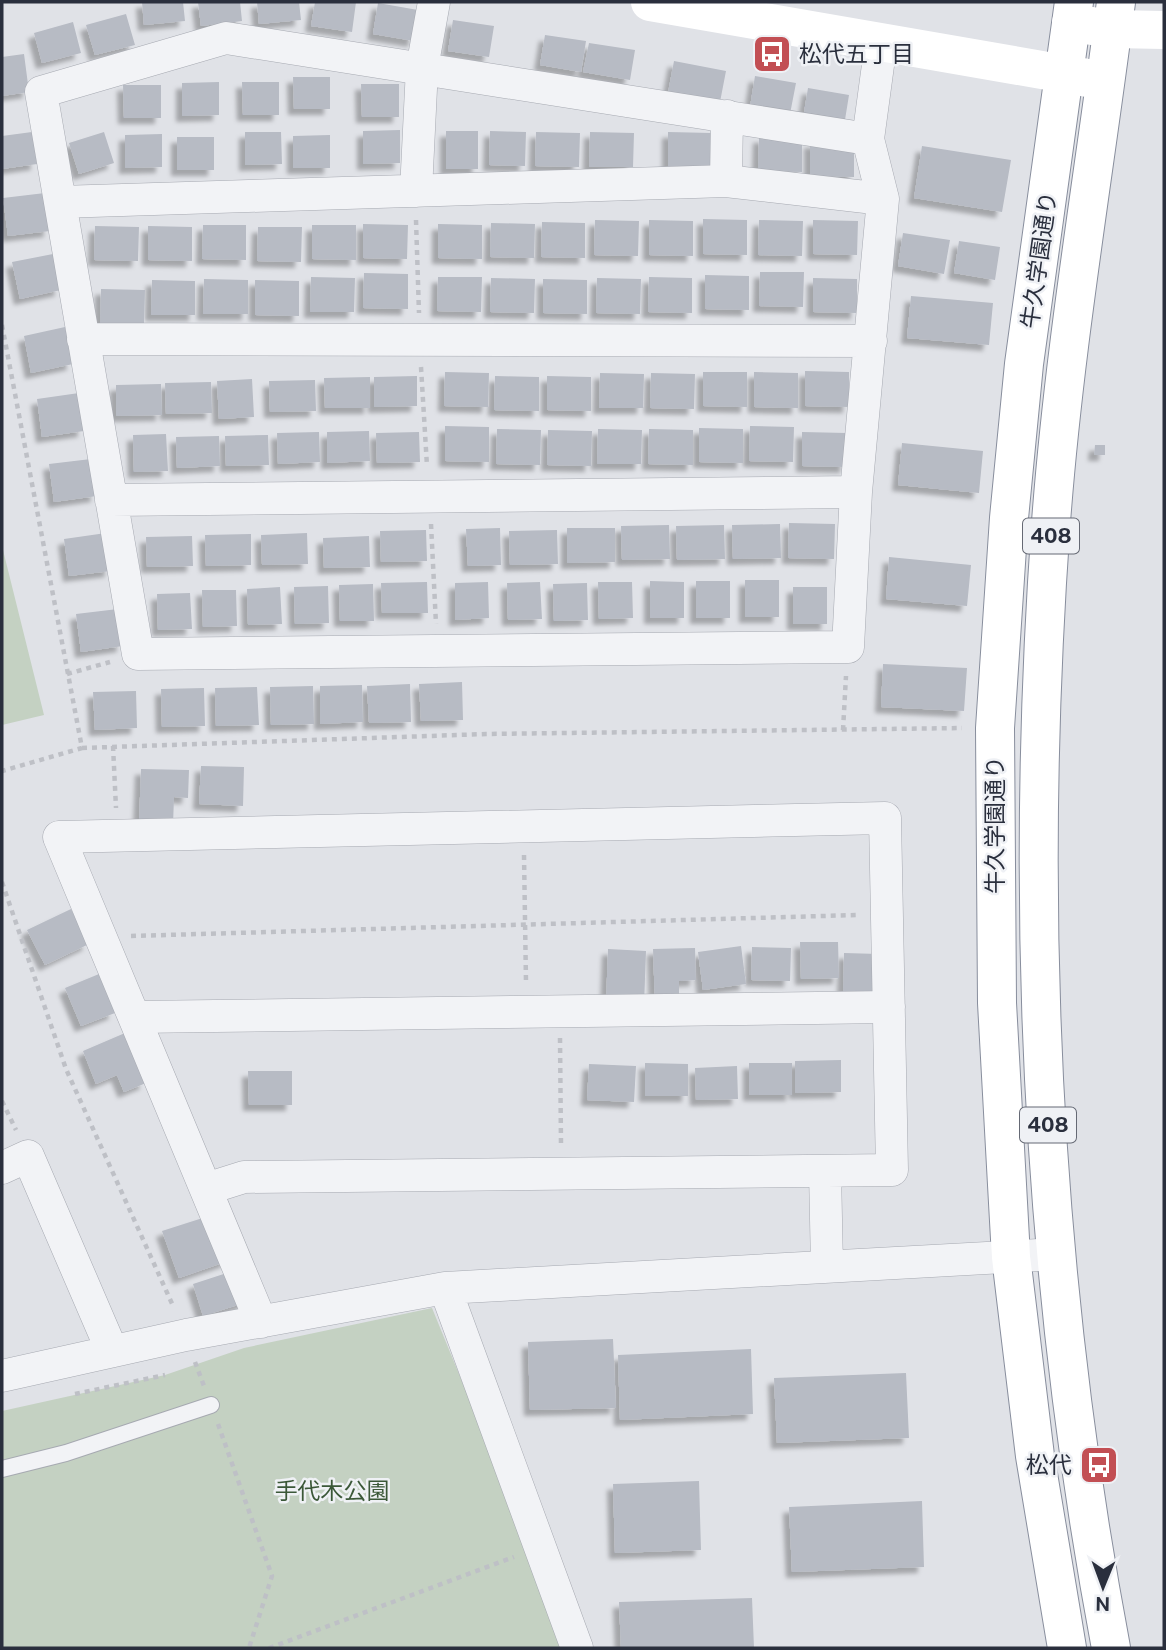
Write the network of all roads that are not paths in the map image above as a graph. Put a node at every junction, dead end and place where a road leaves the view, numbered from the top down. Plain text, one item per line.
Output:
1 (434, 2) edge
2 (650, 2) edge
3 (1073, 12) edge
4 (1115, 15) edge
5 (1164, 30) edge
6 (881, 43) junction
7 (422, 68) junction
8 (1064, 75) junction
9 (1105, 81) junction
10 (727, 116) junction
11 (868, 139) junction
12 (726, 181) junction
13 (416, 191) junction
14 (883, 199) junction
15 (60, 202) junction
16 (83, 339) junction
17 (872, 341) junction
18 (856, 492) junction
19 (111, 500) junction
20 (889, 1007) junction
21 (134, 1017) junction
22 (2, 1168) edge
23 (825, 1171) junction
24 (206, 1189) junction
25 (1057, 1254) junction
26 (1011, 1257) junction
27 (827, 1268) junction
28 (445, 1287) junction
29 (261, 1322) junction
30 (112, 1351) junction
31 (2, 1376) edge
32 (211, 1405) road end
33 (2, 1469) edge
34 (577, 1648) edge
35 (1067, 1648) edge
36 (1111, 1648) edge

1 - 7 street
2 - 6 main road
3 - 4 main road
3 - 8 main road, 牛久学園通り / 408
4 - 5 main road
4 - 9 main road, 牛久学園通り / 408
6 - 8 main road
6 - 11 street
7 - 10 street
7 - 13 street
7 - 15 street
8 - 9 main road
8 - 26 main road, 牛久学園通り / 408
9 - 25 main road, 牛久学園通り / 408
10 - 11 street
10 - 12 street
11 - 14 street
12 - 13 street
12 - 14 street
13 - 15 street
14 - 17 street
15 - 16 street
16 - 17 street
16 - 19 street
17 - 18 street
18 - 19 street
18 - 19 street
20 - 21 street
20 - 21 street
20 - 23 street
21 - 24 street
22 - 30 street
23 - 24 street
23 - 27 street
24 - 29 street
25 - 26 street
25 - 36 main road, 牛久学園通り / 408
26 - 27 street
26 - 35 main road, 牛久学園通り / 408
27 - 28 street
28 - 29 street
28 - 34 street
29 - 30 street
30 - 31 street
32 - 33 lane

